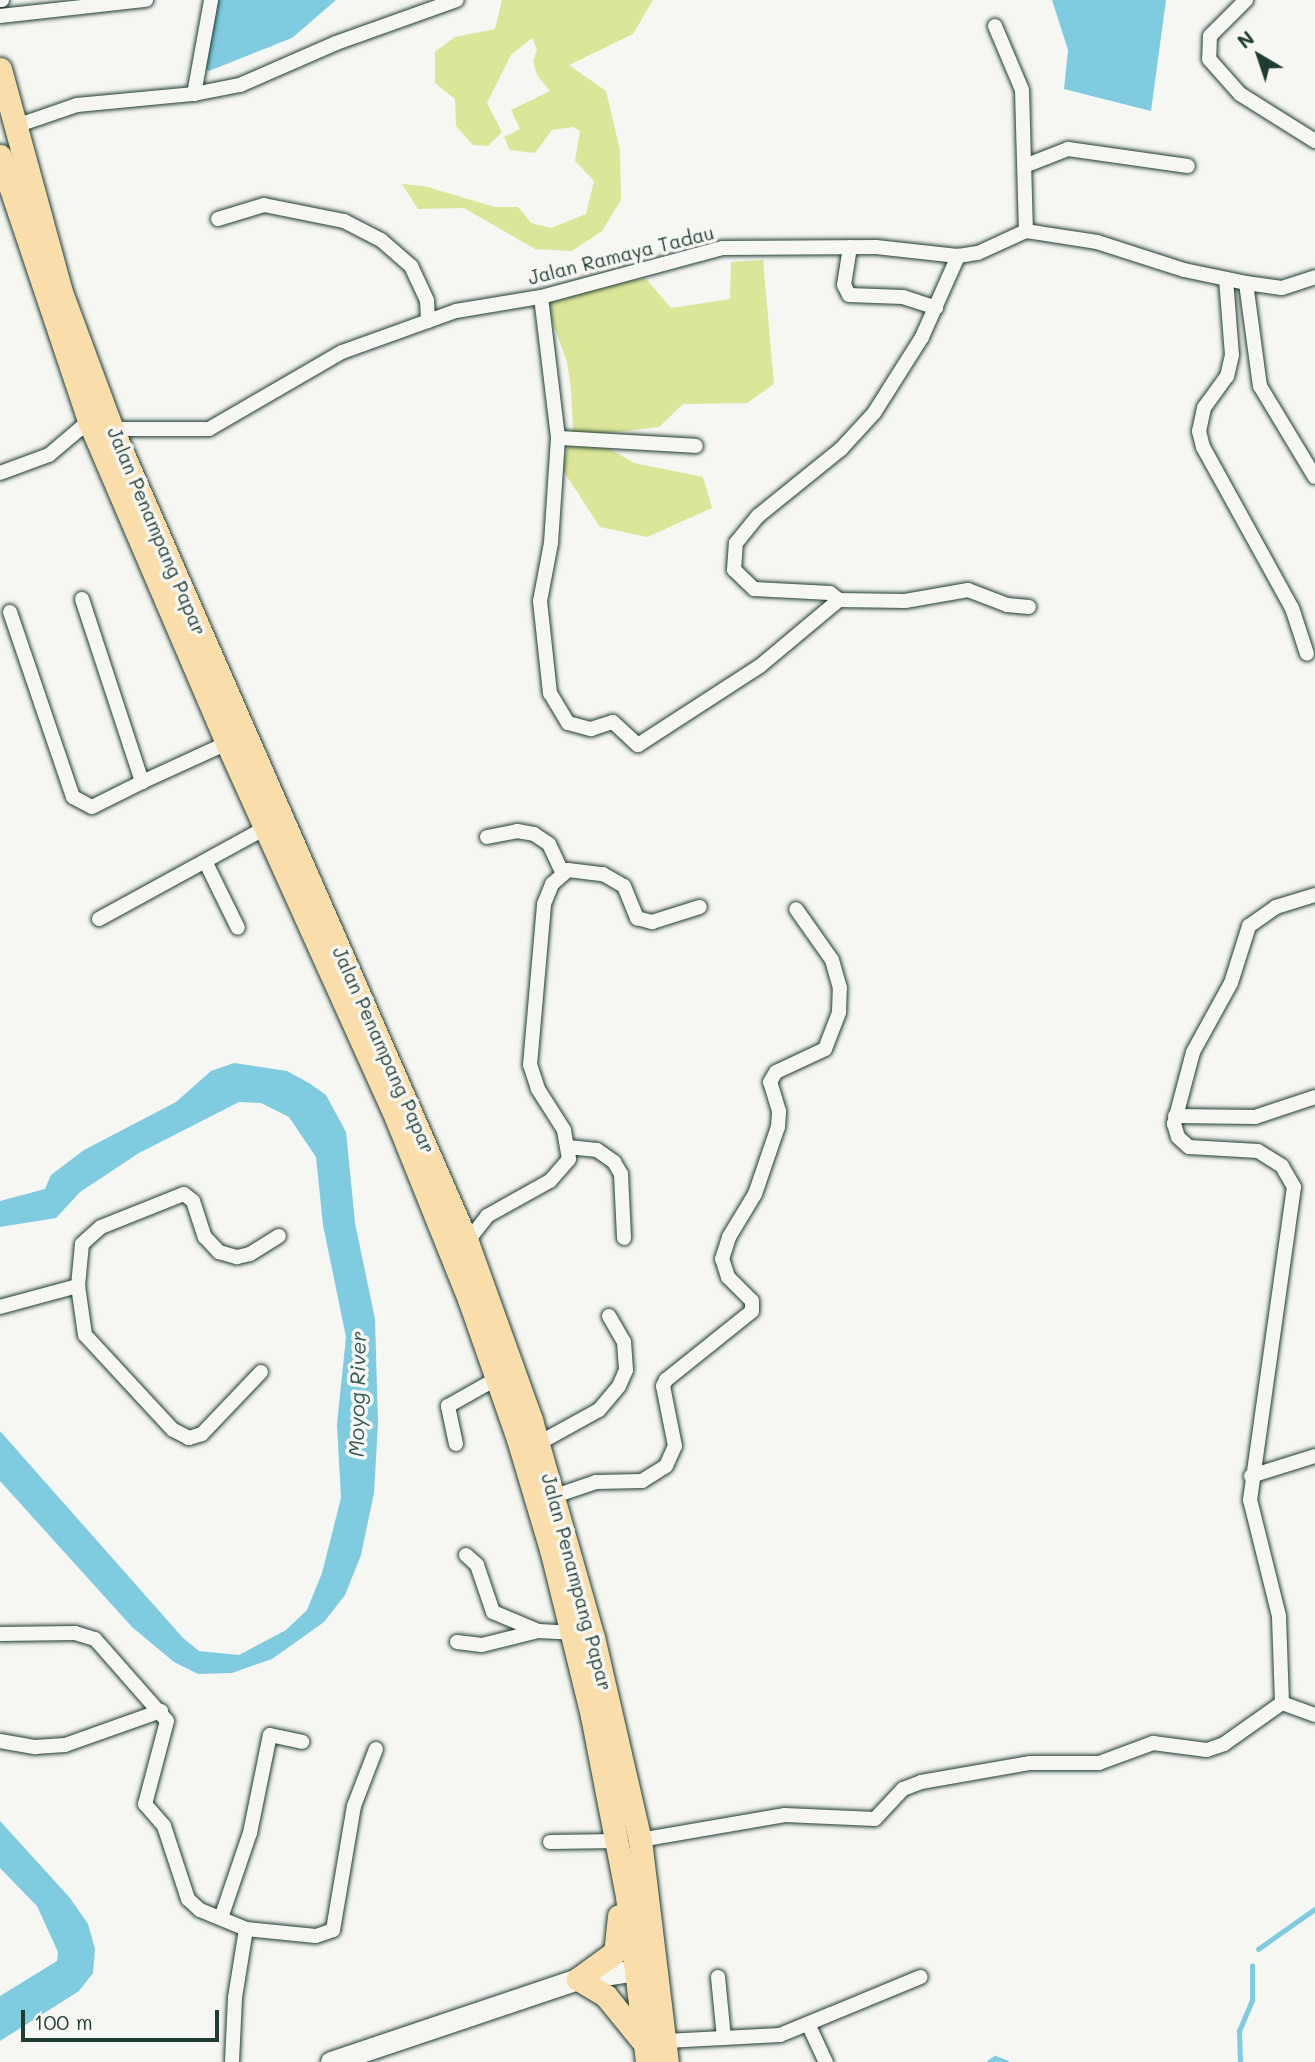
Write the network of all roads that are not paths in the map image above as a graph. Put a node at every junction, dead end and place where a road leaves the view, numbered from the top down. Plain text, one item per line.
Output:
1 (146, 0) edge
2 (211, 0) edge
3 (457, 0) edge
4 (1245, 0) edge
5 (0, 16) edge
6 (995, 26) dead end
7 (0, 69) edge
8 (194, 93) junction
9 (13, 127) junction
10 (1315, 141) edge
11 (0, 156) edge
12 (1027, 165) junction
13 (1188, 166) dead end
14 (218, 219) dead end
15 (1026, 231) junction
16 (850, 247) junction
17 (958, 256) junction
18 (1315, 277) edge
19 (1226, 279) junction
20 (1246, 283) junction
21 (541, 297) junction
22 (936, 308) junction
23 (428, 321) junction
24 (89, 421) junction
25 (112, 429) junction
26 (558, 438) junction
27 (696, 446) dead end
28 (0, 473) edge
29 (1315, 477) edge
30 (82, 599) dead end
31 (839, 600) junction
32 (1029, 607) dead end
33 (10, 612) dead end
34 (1307, 654) dead end
35 (227, 743) junction
36 (142, 782) junction
37 (265, 828) junction
38 (487, 837) dead end
39 (206, 863) junction
40 (562, 872) junction
41 (1315, 895) edge
42 (700, 907) dead end
43 (796, 909) dead end
44 (99, 919) dead end
45 (238, 928) dead end
46 (1315, 1097) edge
47 (1175, 1116) junction
48 (568, 1147) junction
49 (279, 1236) dead end
50 (624, 1238) dead end
51 (467, 1242) junction
52 (78, 1286) junction
53 (0, 1307) edge
54 (609, 1316) dead end
55 (261, 1372) dead end
56 (496, 1378) junction
57 (539, 1443) junction
58 (456, 1444) dead end
59 (1315, 1456) edge
60 (1251, 1476) junction
61 (555, 1496) junction
62 (466, 1555) dead end
63 (538, 1631) junction
64 (572, 1633) junction
65 (0, 1634) edge
66 (457, 1642) dead end
67 (1282, 1703) junction
68 (161, 1711) junction
69 (1315, 1715) edge
70 (0, 1741) edge
71 (302, 1742) dead end
72 (376, 1749) dead end
73 (629, 1841) junction
74 (550, 1842) dead end
75 (627, 1896) junction
76 (220, 1918) junction
77 (246, 1929) junction
78 (637, 1970) junction
79 (718, 1977) dead end
80 (921, 1977) dead end
81 (578, 1979) junction
82 (660, 1982) junction
83 (809, 2026) junction
84 (724, 2038) junction
85 (656, 2053) edge
86 (232, 2062) edge
87 (331, 2062) edge
88 (827, 2062) edge

1 - 5 street
2 - 8 street
3 - 8 street
4 - 10 street
6 - 12 street
7 - 9 main road, Jalan Penampang Papar
8 - 9 street
9 - 25 main road, Jalan Penampang Papar
11 - 24 main road, Jalan Penampang Papar
12 - 13 street
12 - 15 street
14 - 23 street
15 - 17 street
15 - 19 street
16 - 17 street, Jalan Ramaya Tadau
16 - 21 street, Jalan Ramaya Tadau
16 - 22 street
17 - 22 street
18 - 20 street
19 - 20 street
19 - 34 street
20 - 29 street
21 - 23 street, Jalan Ramaya Tadau
21 - 26 street
22 - 31 street
23 - 25 street, Jalan Ramaya Tadau
24 - 28 street
24 - 35 main road, Jalan Penampang Papar
25 - 51 main road, Jalan Penampang Papar
26 - 27 street
26 - 31 street
30 - 36 street
31 - 32 street
33 - 36 street
35 - 36 street
35 - 37 main road, Jalan Penampang Papar
37 - 39 street
37 - 56 main road, Jalan Penampang Papar
38 - 40 street
39 - 44 street
39 - 45 street
40 - 42 street
40 - 48 street
41 - 47 street
43 - 61 street
46 - 47 street
47 - 60 street
48 - 50 street
48 - 51 street
49 - 52 street
51 - 57 main road, Jalan Penampang Papar
52 - 53 street
52 - 55 street
54 - 57 street
56 - 58 street
56 - 64 main road, Jalan Penampang Papar
57 - 61 main road, Jalan Penampang Papar
59 - 60 street
60 - 67 street
61 - 73 main road, Jalan Penampang Papar
62 - 63 street
63 - 64 street
63 - 66 street
64 - 73 main road, Jalan Penampang Papar
65 - 68 street
67 - 69 street
67 - 73 street
68 - 70 street
68 - 76 street
71 - 76 street
72 - 77 street
73 - 74 street
73 - 75 main road, Jalan Penampang Papar
73 - 82 main road, Jalan Penampang Papar
75 - 78 main road, Jalan Penampang Papar
75 - 81 main road
76 - 77 street
77 - 86 street
78 - 81 main road
78 - 82 main road
78 - 85 main road, Jalan Penampang Papar
79 - 84 street
80 - 83 street
81 - 85 main road
81 - 87 main road
82 - 85 main road, Jalan Penampang Papar
83 - 84 street
83 - 88 street
84 - 85 street

